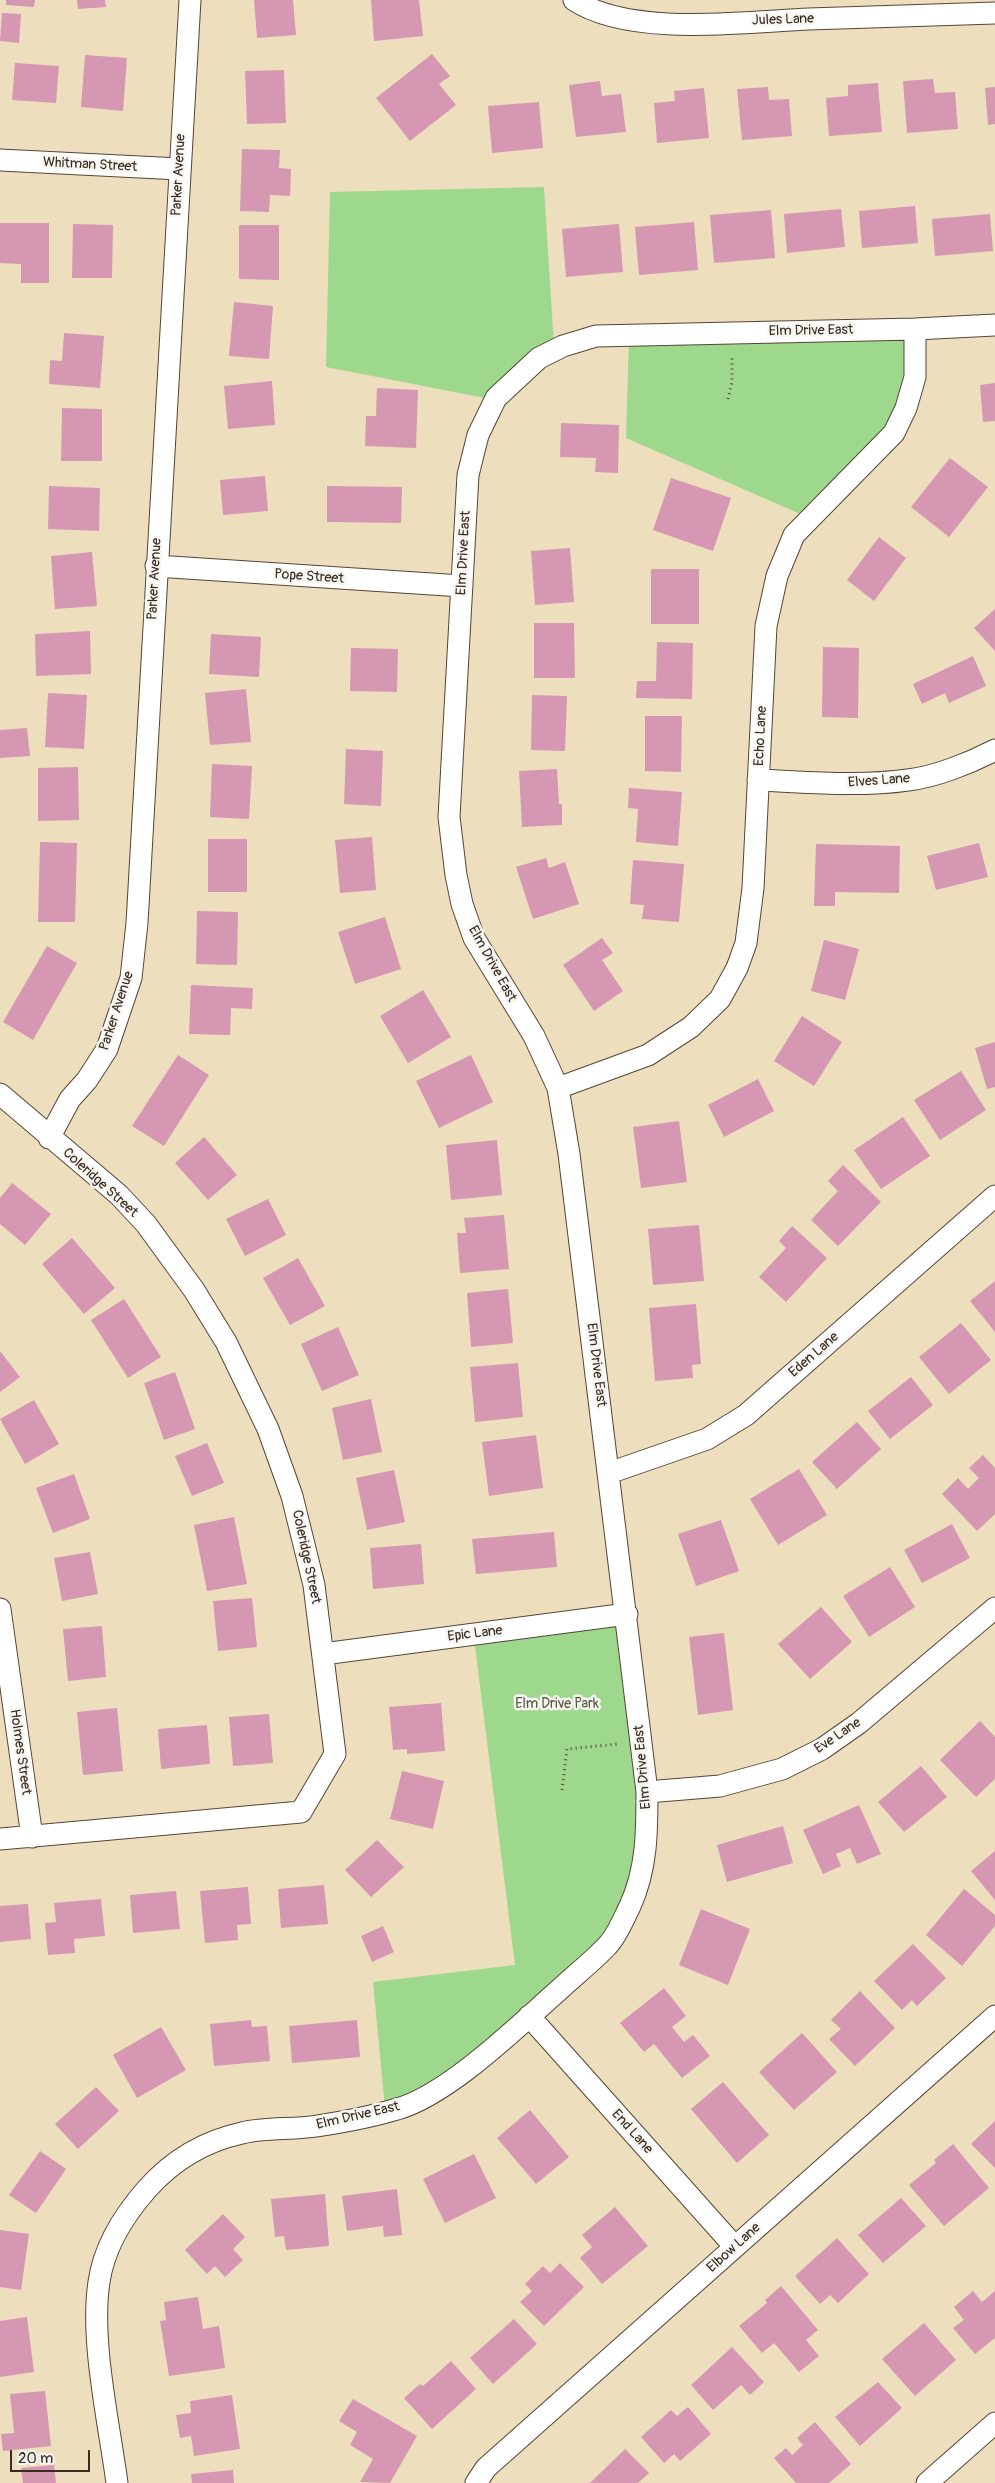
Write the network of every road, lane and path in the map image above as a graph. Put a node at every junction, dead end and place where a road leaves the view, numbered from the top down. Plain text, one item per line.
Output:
1 (190, 0) edge
2 (574, 0) edge
3 (995, 12) edge
4 (0, 160) edge
5 (180, 169) junction
6 (995, 325) edge
7 (915, 329) junction
8 (732, 333) junction
9 (728, 398) dead end
10 (156, 566) junction
11 (462, 586) junction
12 (995, 750) edge
13 (758, 780) junction
14 (558, 1088) junction
15 (0, 1094) edge
16 (49, 1138) junction
17 (995, 1196) edge
18 (609, 1474) junction
19 (0, 1608) edge
20 (995, 1608) edge
21 (627, 1614) junction
22 (323, 1654) junction
23 (641, 1742) junction
24 (562, 1790) dead end
25 (647, 1792) junction
26 (32, 1837) junction
27 (0, 1839) edge
28 (529, 2016) junction
29 (995, 2016) edge
30 (735, 2247) junction
31 (995, 2423) edge
32 (117, 2483) edge
33 (476, 2483) edge
34 (927, 2483) edge

1 - 5 street, Parker Avenue
2 - 3 street, Jules Lane
4 - 5 street, Whitman Street
5 - 10 street, Parker Avenue
6 - 7 street, Elm Drive East
7 - 8 street, Elm Drive East
7 - 13 street, Echo Lane
8 - 9 path
8 - 11 street, Elm Drive East
10 - 11 street, Pope Street
10 - 16 street, Parker Avenue
11 - 14 street, Elm Drive East
12 - 13 street, Elves Lane
13 - 14 street, Echo Lane
14 - 18 street, Elm Drive East
15 - 16 street, Coleridge Street
16 - 22 street, Coleridge Street
17 - 18 street, Eden Lane
18 - 21 street, Elm Drive East
19 - 26 street, Holmes Street
20 - 25 street, Eve Lane
21 - 22 street, Epic Lane
21 - 23 street, Elm Drive East
22 - 26 street, Coleridge Street
23 - 24 path
23 - 25 street, Elm Drive East
25 - 28 street, Elm Drive East
26 - 27 street, Coleridge Street
28 - 30 street, End Lane
28 - 32 street, Elm Drive East
29 - 30 street, Elbow Lane
30 - 33 street, Elbow Lane
31 - 34 street

